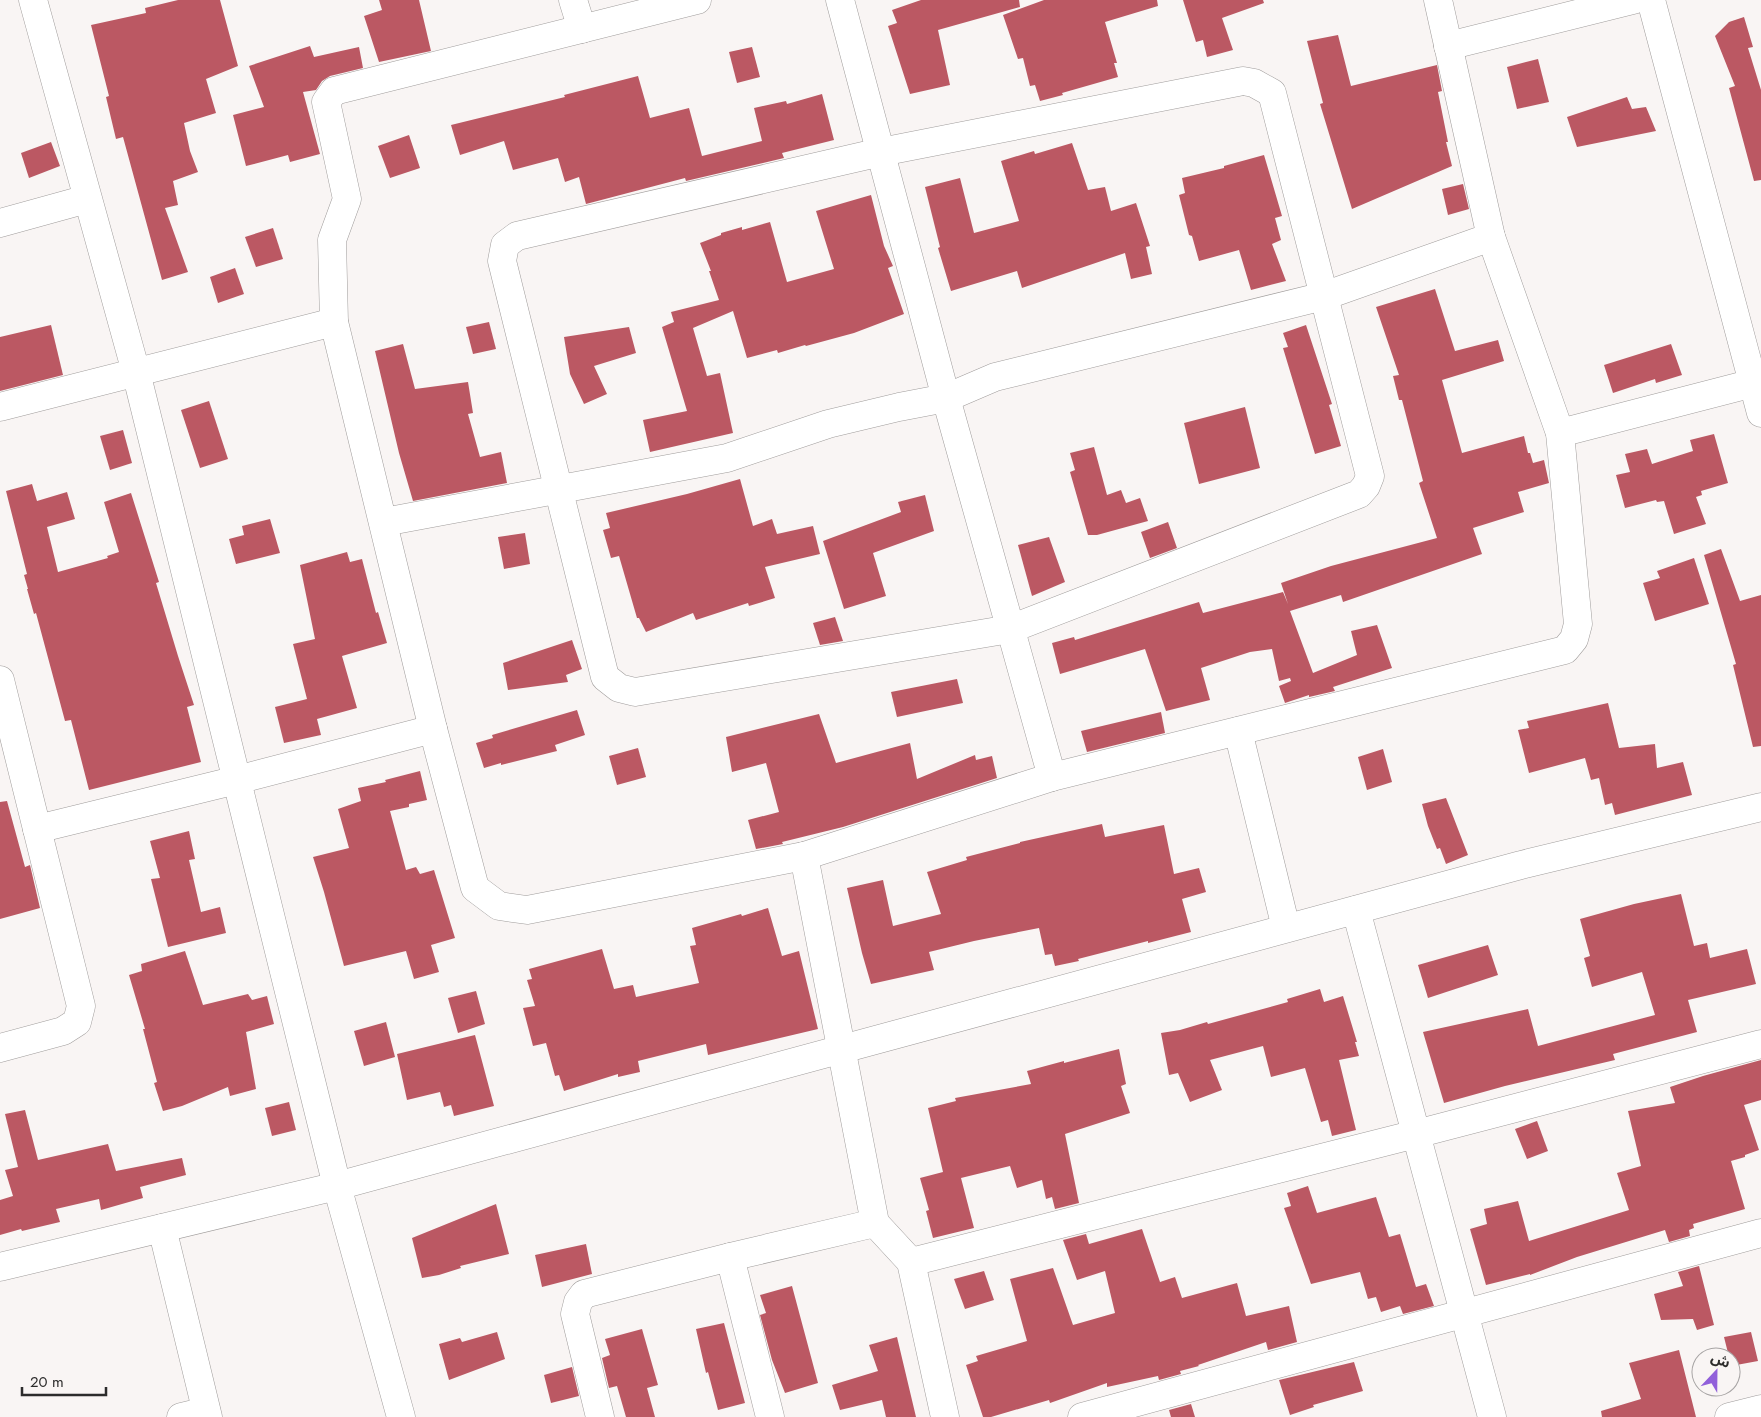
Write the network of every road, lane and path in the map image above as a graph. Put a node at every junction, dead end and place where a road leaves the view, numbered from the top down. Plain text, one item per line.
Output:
1 (33, 0) edge
2 (574, 0) edge
3 (697, 0) edge
4 (840, 0) edge
5 (1438, 0) edge
6 (1633, 0) edge
7 (1651, 0) edge
8 (582, 29) junction
9 (1448, 46) junction
10 (881, 152) junction
11 (87, 199) junction
12 (0, 223) edge
13 (1491, 237) junction
14 (1324, 296) junction
15 (334, 322) junction
16 (136, 372) junction
17 (1757, 382) edge
18 (946, 398) junction
19 (0, 407) edge
20 (1761, 413) edge
21 (1560, 433) junction
22 (560, 489) junction
23 (384, 522) junction
24 (1010, 629) junction
25 (0, 680) edge
26 (433, 729) junction
27 (1238, 731) junction
28 (9, 755) edge
29 (1052, 777) junction
30 (237, 780) junction
31 (1761, 807) edge
32 (37, 829) junction
33 (804, 856) junction
34 (1356, 910) junction
35 (1286, 928) junction
36 (1761, 1044) edge
37 (0, 1048) edge
38 (841, 1049) junction
39 (1416, 1134) junction
40 (337, 1186) junction
41 (875, 1223) junction
42 (162, 1228) junction
43 (1761, 1233) edge
44 (730, 1257) junction
45 (910, 1262) junction
46 (0, 1267) edge
47 (1464, 1314) junction
48 (1761, 1409) edge
49 (198, 1415) edge
50 (401, 1417) edge
51 (600, 1417) edge
52 (770, 1417) edge
53 (945, 1417) edge
54 (1082, 1417) edge
55 (1492, 1417) edge
56 (1729, 1417) edge

1 - 11 street
2 - 8 street
3 - 8 street
4 - 10 street
5 - 9 street
6 - 9 street
7 - 17 street
8 - 15 street
9 - 13 street
10 - 14 street
10 - 18 street
10 - 22 street
11 - 12 street
11 - 16 street
13 - 14 street
13 - 21 street
14 - 18 street
14 - 24 street
15 - 16 street
15 - 23 street
16 - 19 street
16 - 30 street
17 - 20 street
17 - 21 street
18 - 22 street
18 - 24 street
21 - 27 street
22 - 23 street
22 - 24 street
23 - 26 street
24 - 29 street
25 - 28 street
26 - 30 street
26 - 33 street
27 - 29 street
27 - 35 street
28 - 32 street
29 - 33 street
30 - 32 street
30 - 40 street
31 - 34 street
32 - 37 street
33 - 38 street
34 - 35 street
34 - 39 street
35 - 38 street
36 - 39 street
38 - 40 street
38 - 41 street
39 - 45 street
39 - 47 street
40 - 42 street
40 - 50 street
41 - 44 street
41 - 45 street
42 - 46 street
42 - 49 street
43 - 47 street
44 - 51 street
44 - 52 street
45 - 53 street
47 - 54 street
47 - 55 street
48 - 56 street

